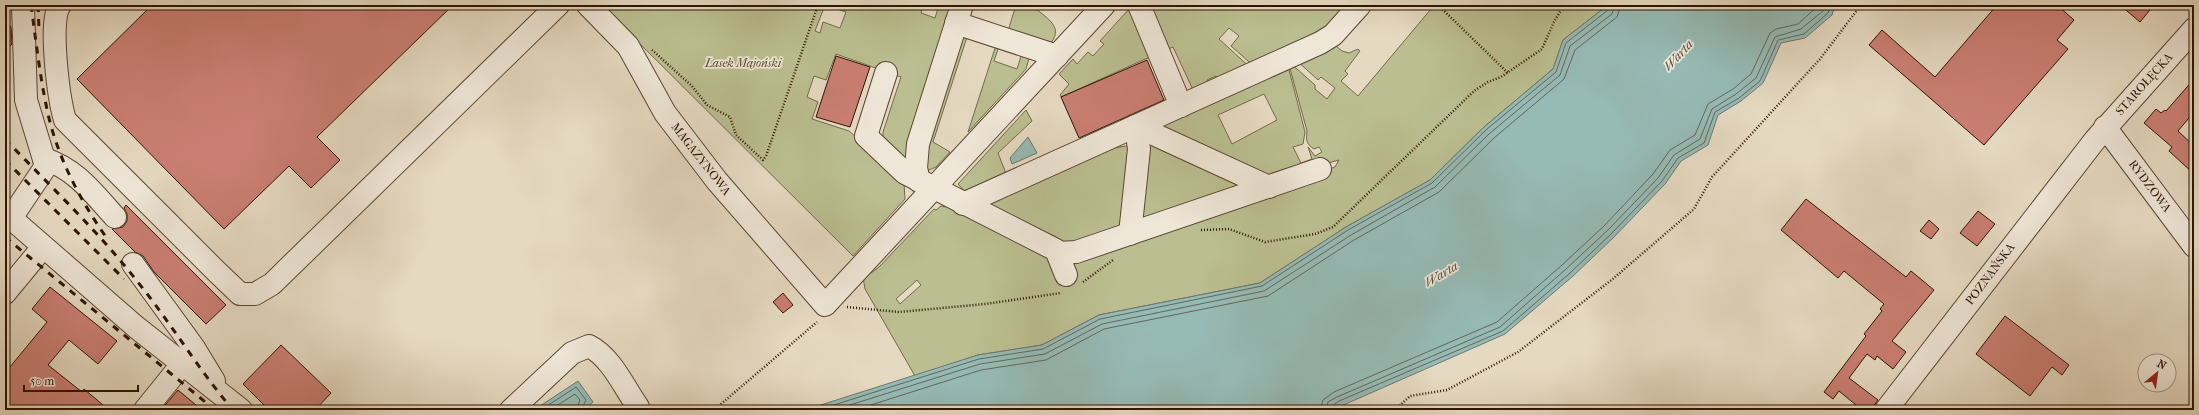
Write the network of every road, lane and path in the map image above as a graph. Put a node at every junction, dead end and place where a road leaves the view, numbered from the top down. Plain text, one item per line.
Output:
1 (23, 5) edge
2 (60, 5) edge
3 (558, 5) edge
4 (588, 5) edge
5 (818, 5) edge
6 (1104, 5) edge
7 (1139, 5) edge
8 (1360, 5) edge
9 (1438, 5) edge
10 (1861, 5) edge
11 (959, 14) edge
12 (2194, 29) edge
13 (646, 45) dead end
14 (1057, 56) junction
15 (886, 73) dead end
16 (1508, 73) dead end
17 (1181, 106) junction
18 (1136, 126) junction
19 (2100, 133) junction
20 (44, 159) junction
21 (1320, 169) dead end
22 (926, 185) junction
23 (1269, 187) junction
24 (963, 204) junction
25 (8, 216) edge
26 (115, 217) dead end
27 (1130, 234) junction
28 (2194, 246) edge
29 (43, 247) junction
30 (1058, 253) junction
31 (133, 264) dead end
32 (1066, 275) dead end
33 (5, 293) edge
34 (825, 305) junction
35 (183, 363) junction
36 (222, 394) junction
37 (638, 407) dead end
38 (145, 410) edge
39 (241, 410) edge
40 (511, 410) edge
41 (714, 410) edge
42 (1395, 410) edge
43 (1886, 410) edge

1 - 20 street
2 - 3 street
4 - 34 street, MAGAZYNOWA
5 - 13 path
6 - 14 street
7 - 17 street
8 - 17 street
9 - 16 path
10 - 42 path
11 - 14 street
11 - 22 street
12 - 19 street, STAROŁĘCKA
14 - 22 street
15 - 22 street
17 - 18 street
18 - 23 street
18 - 24 street
18 - 27 street
19 - 28 street, RYDZOWA
19 - 43 street, POZNAŃSKA
20 - 25 street
20 - 26 street
21 - 23 street
22 - 24 street
22 - 34 street
23 - 27 street
24 - 30 street
25 - 29 street
27 - 30 street
29 - 33 street
29 - 35 street
30 - 32 street
31 - 36 street
34 - 41 path
35 - 36 street
35 - 38 street
36 - 39 street
37 - 40 street

